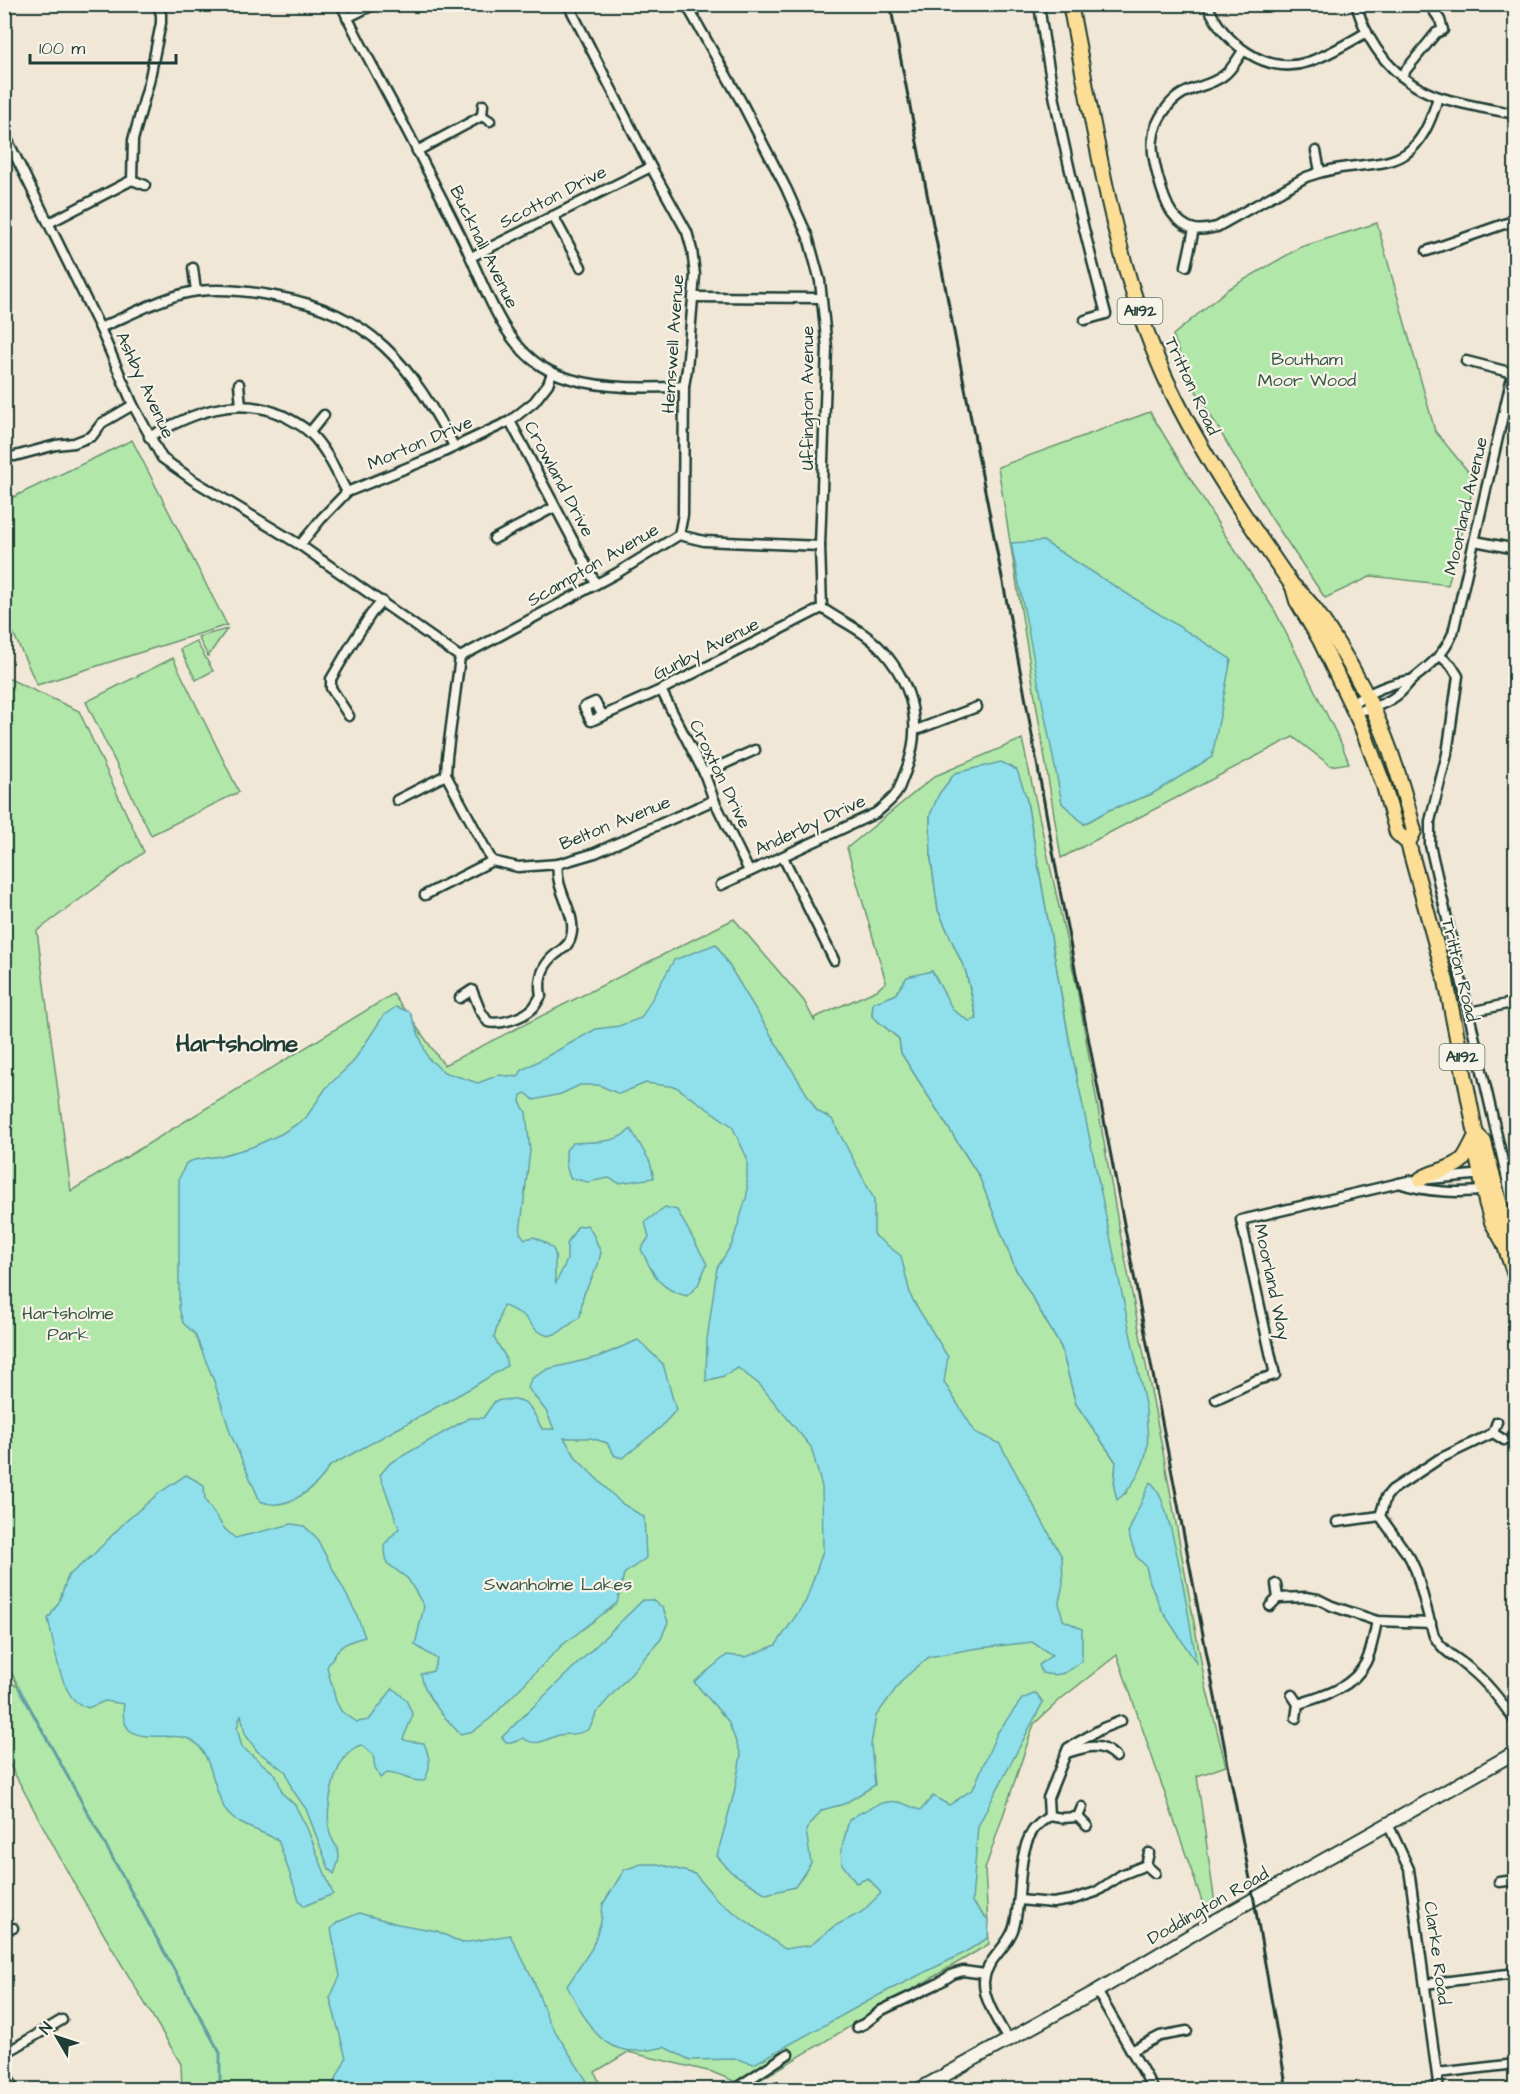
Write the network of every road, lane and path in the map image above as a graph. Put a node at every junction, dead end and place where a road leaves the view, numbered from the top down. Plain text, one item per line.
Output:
1 (157, 4) edge
2 (341, 4) edge
3 (375, 4) edge
4 (568, 4) edge
5 (686, 4) edge
6 (1040, 4) edge
7 (1070, 4) edge
8 (1207, 4) edge
9 (1356, 4) edge
10 (1429, 4) edge
11 (347, 18) junction
12 (1367, 32) junction
13 (1243, 51) junction
14 (1401, 76) junction
15 (1438, 97) junction
16 (483, 105) dead end
17 (1515, 114) edge
18 (4, 133) edge
19 (417, 151) junction
20 (1316, 151) dead end
21 (651, 167) junction
22 (1320, 171) junction
23 (132, 180) junction
24 (145, 185) dead end
25 (553, 216) junction
26 (49, 223) junction
27 (1515, 225) edge
28 (1194, 229) junction
29 (1427, 251) dead end
30 (471, 257) junction
31 (1186, 266) dead end
32 (580, 267) dead end
33 (193, 268) dead end
34 (196, 291) junction
35 (693, 297) junction
36 (821, 298) junction
37 (1085, 320) dead end
38 (100, 328) junction
39 (1515, 359) edge
40 (1466, 361) dead end
41 (552, 373) junction
42 (1512, 373) junction
43 (239, 384) dead end
44 (684, 386) junction
45 (133, 405) junction
46 (241, 406) junction
47 (324, 415) dead end
48 (510, 421) junction
49 (310, 432) junction
50 (149, 437) junction
51 (454, 446) junction
52 (15, 456) dead end
53 (347, 492) junction
54 (555, 507) junction
55 (679, 535) junction
56 (494, 539) dead end
57 (1474, 541) junction
58 (300, 545) junction
59 (820, 546) junction
60 (1515, 549) edge
61 (596, 584) junction
62 (1292, 585) junction
63 (382, 602) junction
64 (822, 608) junction
65 (1440, 656) junction
66 (460, 657) junction
67 (1411, 680) junction
68 (661, 690) junction
69 (1367, 694) junction
70 (977, 707) dead end
71 (1374, 707) junction
72 (1353, 708) junction
73 (349, 716) dead end
74 (603, 716) dead end
75 (916, 730) junction
76 (1388, 740) junction
77 (755, 750) dead end
78 (704, 773) junction
79 (446, 776) junction
80 (397, 800) dead end
81 (714, 800) junction
82 (1384, 801) junction
83 (1408, 843) junction
84 (783, 857) junction
85 (492, 861) junction
86 (558, 864) junction
87 (749, 871) junction
88 (721, 885) dead end
89 (425, 895) dead end
90 (834, 960) dead end
91 (460, 998) dead end
92 (1515, 1002) edge
93 (1470, 1012) junction
94 (1476, 1135) junction
95 (1486, 1174) junction
96 (1421, 1179) junction
97 (1399, 1183) junction
98 (1490, 1190) junction
99 (1515, 1218) edge
100 (1515, 1278) edge
101 (1216, 1399) dead end
102 (1497, 1422) dead end
103 (1493, 1434) junction
104 (1504, 1440) dead end
105 (1380, 1516) junction
106 (1337, 1522) dead end
107 (1276, 1584) dead end
108 (1278, 1598) junction
109 (1270, 1606) dead end
110 (1377, 1621) junction
111 (1431, 1623) junction
112 (1292, 1695) dead end
113 (1298, 1704) junction
114 (1296, 1718) dead end
115 (1121, 1721) dead end
116 (1515, 1723) edge
117 (1515, 1752) edge
118 (1066, 1753) junction
119 (1116, 1756) dead end
120 (1082, 1807) dead end
121 (1049, 1816) junction
122 (1078, 1817) junction
123 (1388, 1824) junction
124 (1087, 1826) dead end
125 (1149, 1853) dead end
126 (1146, 1865) junction
127 (1155, 1873) dead end
128 (1515, 1880) edge
129 (1499, 1882) dead end
130 (1019, 1900) junction
131 (1515, 1972) edge
132 (985, 1974) junction
133 (1425, 1984) junction
134 (1097, 1991) junction
135 (62, 2020) dead end
136 (857, 2027) dead end
137 (1187, 2031) dead end
138 (1008, 2040) junction
139 (1131, 2051) junction
140 (4, 2054) edge
141 (788, 2054) dead end
142 (1515, 2064) edge
143 (4, 2071) edge
144 (1437, 2073) junction
145 (15, 2090) edge
146 (656, 2090) edge
147 (690, 2090) edge
148 (733, 2090) edge
149 (918, 2090) edge
150 (1154, 2090) edge
151 (1439, 2090) edge

1 - 23 street
2 - 11 street, Bucknall Avenue
3 - 11 street
4 - 21 street, Hemswell Avenue
5 - 36 street, Uffington Avenue
6 - 37 street
7 - 62 main road, Tritton Road / A1192
8 - 13 street
9 - 12 street
10 - 14 street
11 - 19 street, Bucknall Avenue
12 - 13 street
12 - 14 street
13 - 28 street
14 - 15 street
15 - 17 street
15 - 22 street
16 - 19 street
18 - 26 street, Ashby Avenue
19 - 30 street, Bucknall Avenue
20 - 22 street
21 - 25 street, Scotton Drive
21 - 35 street, Hemswell Avenue
22 - 28 street
23 - 24 street
23 - 26 street
25 - 30 street, Scotton Drive
25 - 32 street
26 - 38 street, Ashby Avenue
27 - 29 street
28 - 31 street
30 - 41 street, Bucknall Avenue
33 - 34 street
34 - 38 street
34 - 51 street
35 - 36 street
35 - 44 street, Hemswell Avenue
36 - 59 street, Uffington Avenue
38 - 45 street, Ashby Avenue
39 - 42 street, Moorland Avenue
40 - 42 street
41 - 44 street, Bucknall Avenue
41 - 48 street, Morton Drive
42 - 57 street, Moorland Avenue
43 - 46 street
44 - 55 street, Hemswell Avenue
45 - 50 street, Ashby Avenue
45 - 52 street
46 - 49 street
46 - 50 street
47 - 49 street
48 - 51 street, Morton Drive
48 - 54 street, Crowland Drive
49 - 53 street
50 - 58 street, Ashby Avenue
51 - 53 street, Morton Drive
53 - 58 street, Morton Drive
54 - 56 street
54 - 61 street, Crowland Drive
55 - 59 street, Scampton Avenue
55 - 61 street, Scampton Avenue
57 - 60 street
57 - 65 street, Moorland Avenue
58 - 63 street, Ashby Avenue
59 - 64 street, Uffington Avenue
61 - 66 street, Scampton Avenue
62 - 69 main road, Tritton Road / A1192
62 - 72 main road, Tritton Road / A1192
63 - 66 street, Ashby Avenue
63 - 73 street
64 - 68 street, Gunby Avenue
64 - 75 street, Anderby Drive
65 - 67 street, Moorland Avenue
65 - 93 street
66 - 79 street
67 - 69 street
67 - 71 street, Moorland Avenue
68 - 74 street, Gunby Avenue
68 - 78 street, Croxton Drive
69 - 71 main road, Tritton Road / A1192
69 - 72 street
70 - 75 street
71 - 72 street, Moorland Avenue
71 - 76 main road, Tritton Road / A1192
72 - 82 main road, Tritton Road / A1192
75 - 84 street, Anderby Drive
76 - 82 main road
76 - 83 main road, Tritton Road / A1192
77 - 78 street
78 - 81 street, Croxton Drive
79 - 80 street
79 - 85 street
81 - 86 street, Belton Avenue
81 - 87 street, Croxton Drive
82 - 83 main road, Tritton Road / A1192
83 - 94 main road, Tritton Road / A1192
84 - 87 street, Anderby Drive
84 - 90 street
85 - 86 street, Belton Avenue
85 - 89 street
86 - 91 street
87 - 88 street, Anderby Drive
92 - 93 street
93 - 99 street
94 - 95 main road, Tritton Road
94 - 96 main road
95 - 96 street, Moorland Way
95 - 98 main road, Tritton Road
96 - 97 street, Moorland Way
97 - 98 street, Moorland Way
97 - 101 street, Moorland Way
98 - 100 main road, Tritton Road
102 - 103 street
103 - 104 street
103 - 105 street
105 - 106 street
105 - 111 street
107 - 108 street
108 - 109 street
108 - 110 street
110 - 111 street
110 - 113 street
111 - 116 street
112 - 113 street
113 - 114 street
115 - 118 street
117 - 123 main road, Doddington Road
118 - 119 street
118 - 121 street
120 - 122 street
121 - 122 street
121 - 130 street
122 - 124 street
123 - 133 street, Clarke Road
123 - 134 main road, Doddington Road
125 - 126 street
126 - 127 street
126 - 130 street
128 - 129 street
130 - 132 street
131 - 133 street
132 - 136 street
132 - 138 street
133 - 144 street, Clarke Road
134 - 138 main road, Doddington Road
134 - 139 street
135 - 140 street
137 - 139 street
138 - 149 main road, Doddington Road
139 - 150 street
141 - 148 street
142 - 144 street
143 - 145 street
144 - 151 street, Clarke Road
146 - 147 street

